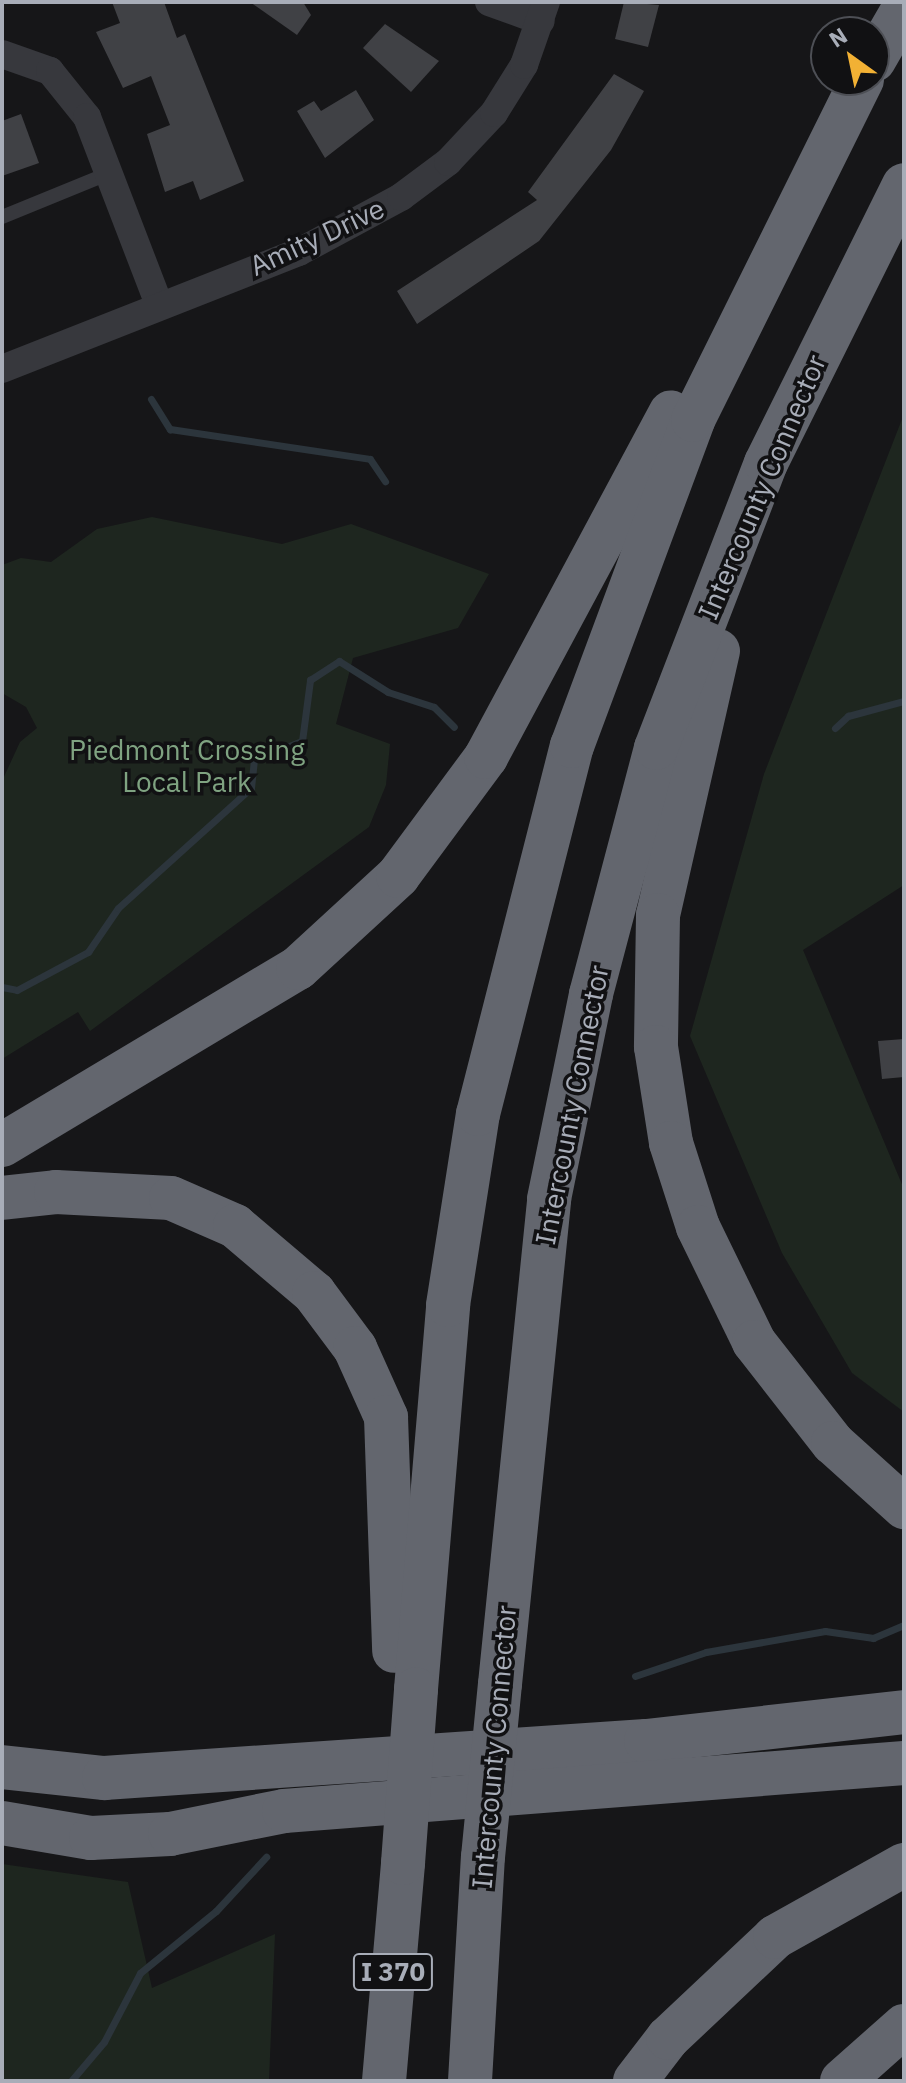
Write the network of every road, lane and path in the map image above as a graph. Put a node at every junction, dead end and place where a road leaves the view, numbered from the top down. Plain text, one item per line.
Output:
1 (489, 2) edge
2 (904, 8) edge
3 (544, 12) edge
4 (890, 32) edge
5 (2, 54) edge
6 (853, 96) edge
7 (834, 129) junction
8 (111, 173) junction
9 (904, 185) edge
10 (2, 217) edge
11 (158, 302) junction
12 (2, 369) edge
13 (766, 463) junction
14 (2, 1145) edge
15 (2, 1198) edge
16 (904, 1507) edge
17 (405, 1690) junction
18 (904, 1712) edge
19 (904, 1763) edge
20 (2, 1767) edge
21 (2, 1823) edge
22 (904, 1865) edge
23 (904, 2026) edge
24 (384, 2081) edge
25 (470, 2081) edge
26 (635, 2081) edge
27 (842, 2081) edge

1 - 3 street
2 - 4 highway
3 - 11 street, Amity Drive
5 - 8 street
6 - 7 highway
7 - 14 highway
7 - 17 highway
8 - 10 lane
8 - 11 street
9 - 13 highway, Intercounty Connector
11 - 12 street, Amity Drive
13 - 16 highway
13 - 25 highway, Intercounty Connector, bridge
15 - 17 highway
17 - 24 highway, I 370, bridge
18 - 20 highway
19 - 21 highway
22 - 26 highway
23 - 27 highway

